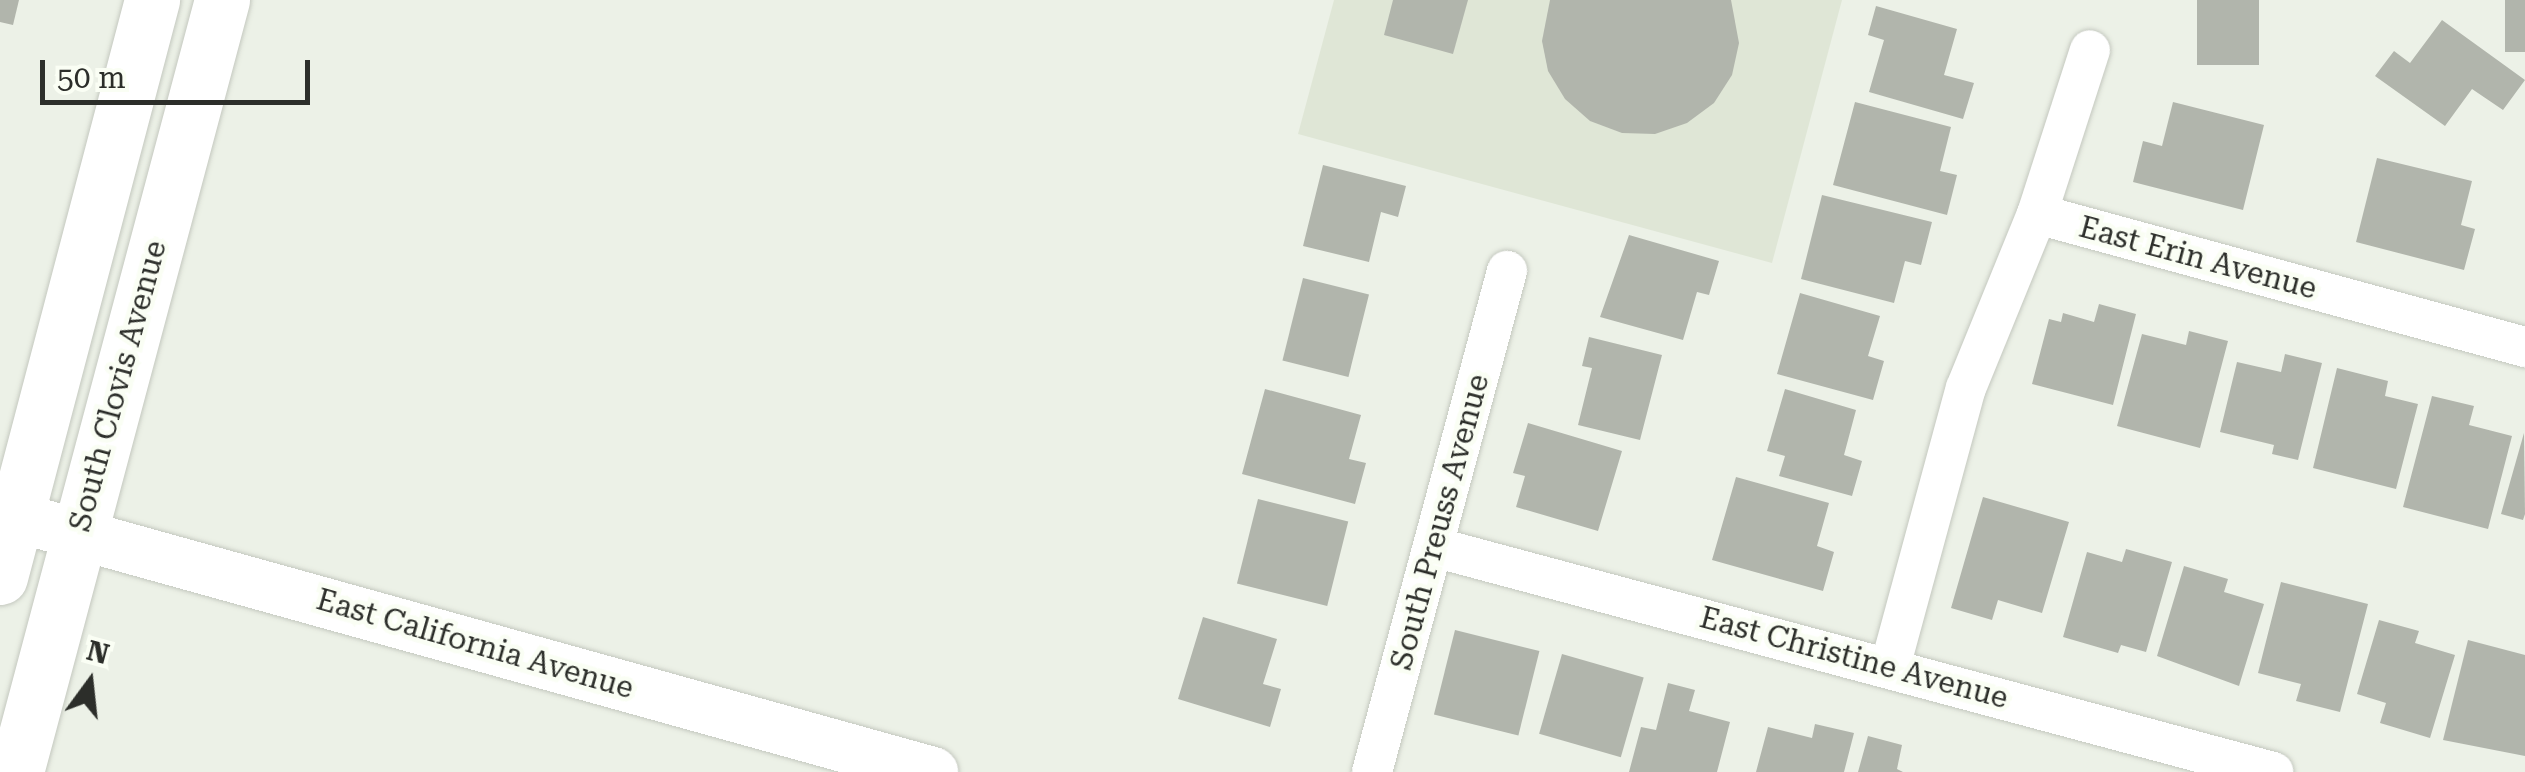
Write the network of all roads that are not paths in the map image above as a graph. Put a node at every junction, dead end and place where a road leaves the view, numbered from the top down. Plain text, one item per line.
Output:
1 (152, 0) edge
2 (222, 0) edge
3 (2090, 50) dead end
4 (2037, 214) junction
5 (1507, 271) dead end
6 (2525, 346) edge
7 (8, 515) edge
8 (79, 534) junction
9 (1434, 547) junction
10 (0, 577) edge
11 (1890, 667) junction
12 (16, 772) edge
13 (933, 772) edge
14 (1372, 772) edge
15 (2273, 772) edge

1 - 7 main road
2 - 8 main road, South Clovis Avenue
3 - 4 street, East Erin Avenue
4 - 6 street, East Erin Avenue
4 - 11 street
5 - 9 street, South Preuss Avenue
7 - 8 street, East California Avenue
7 - 10 main road
8 - 12 main road, South Clovis Avenue
8 - 13 street, East California Avenue
9 - 11 street, East Christine Avenue
9 - 14 street, South Preuss Avenue
11 - 15 street, East Christine Avenue

